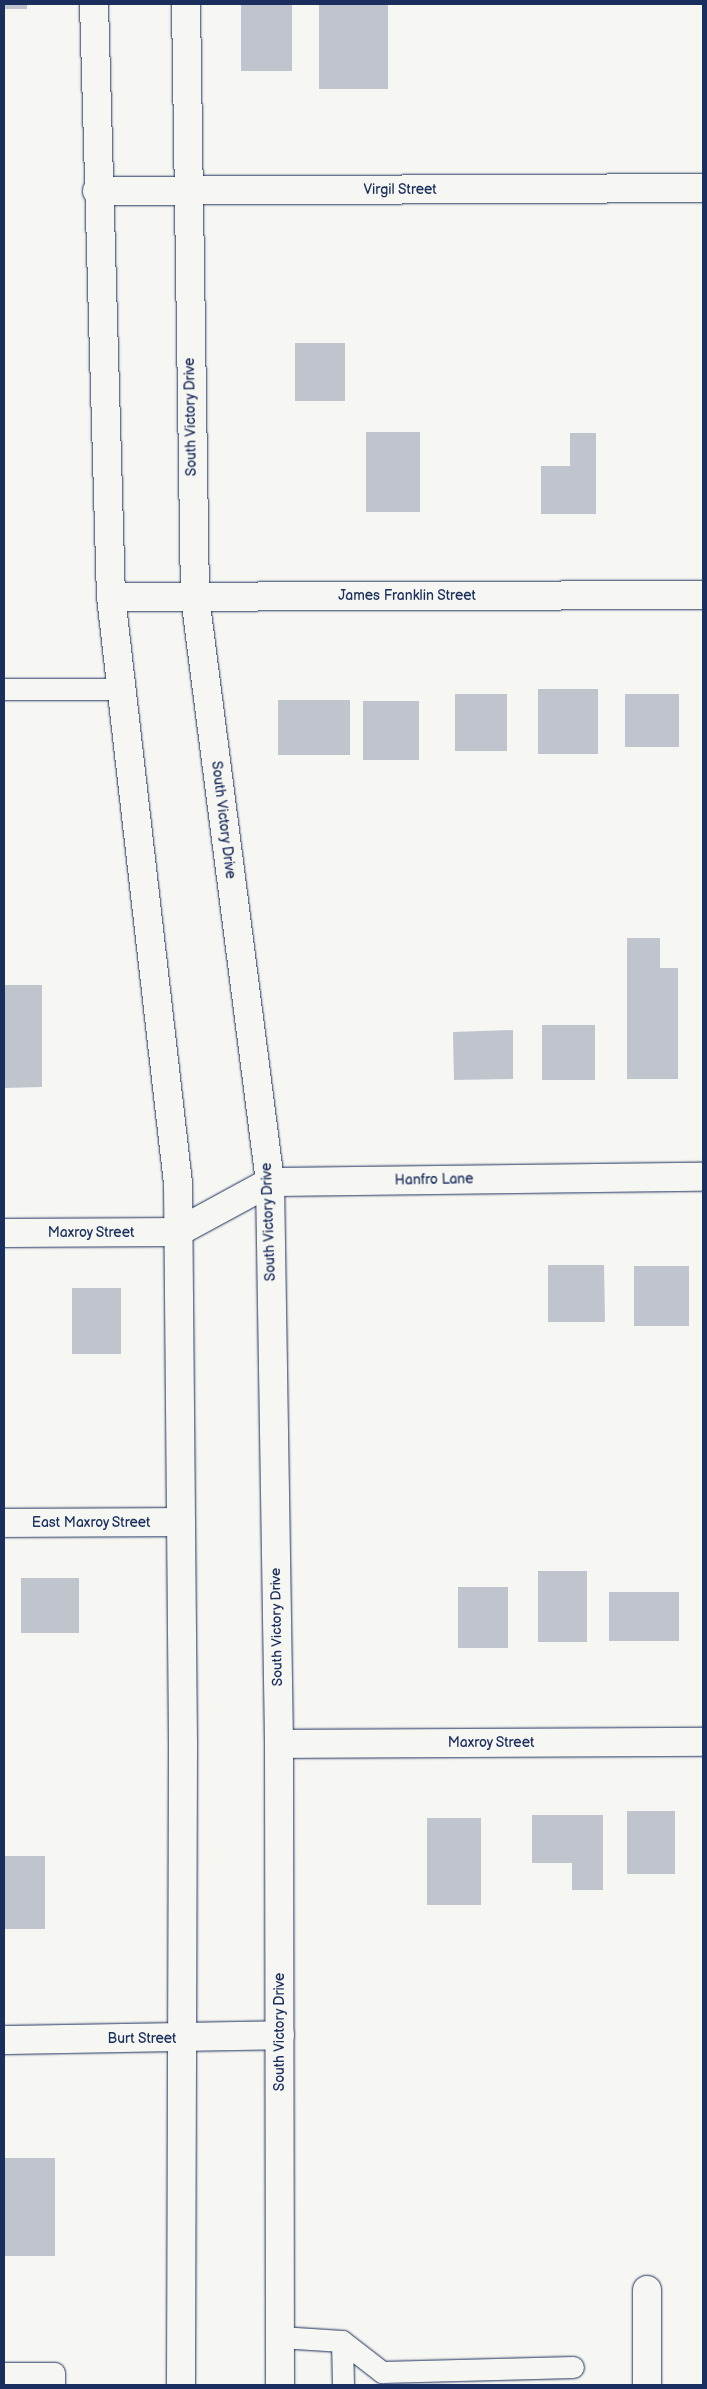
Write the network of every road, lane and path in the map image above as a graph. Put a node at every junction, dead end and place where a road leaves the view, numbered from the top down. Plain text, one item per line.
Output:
1 (94, 4) edge
2 (186, 4) edge
3 (703, 188) edge
4 (186, 190) junction
5 (98, 191) junction
6 (703, 594) edge
7 (111, 596) junction
8 (194, 596) junction
9 (4, 689) edge
10 (122, 689) junction
11 (703, 1177) edge
12 (270, 1182) junction
13 (178, 1232) junction
14 (4, 1233) edge
15 (178, 1522) junction
16 (4, 1523) edge
17 (703, 1742) edge
18 (279, 1744) junction
19 (280, 2035) junction
20 (180, 2039) junction
21 (4, 2040) edge
22 (647, 2290) dead end
23 (280, 2337) junction
24 (342, 2341) junction
25 (573, 2367) dead end
26 (4, 2373) edge
27 (433, 2378) edge
28 (54, 2385) edge
29 (181, 2385) edge
30 (280, 2385) edge
31 (343, 2385) edge
32 (647, 2385) edge

1 - 5 main road
2 - 4 main road, South Victory Drive
3 - 4 main road, Virgil Street
4 - 5 main road, Virgil Street
4 - 8 main road, South Victory Drive
5 - 7 main road
6 - 8 main road, James Franklin Street
7 - 8 main road, James Franklin Street
7 - 10 main road
8 - 12 main road, South Victory Drive
9 - 10 lane
10 - 13 main road
11 - 12 main road, Hanfro Lane
12 - 13 main road, Hanfro Lane
12 - 18 main road, South Victory Drive
13 - 14 main road, Maxroy Street
13 - 15 main road
15 - 16 main road, East Maxroy Street
15 - 20 main road
17 - 18 main road, Maxroy Street
18 - 19 main road, South Victory Drive
19 - 20 main road, Burt Street
19 - 23 main road, South Victory Drive
20 - 21 main road, Burt Street
20 - 29 main road
22 - 32 main road
23 - 24 lane
23 - 30 main road, South Victory Drive
24 - 27 lane
24 - 31 lane
25 - 27 lane
26 - 28 lane

